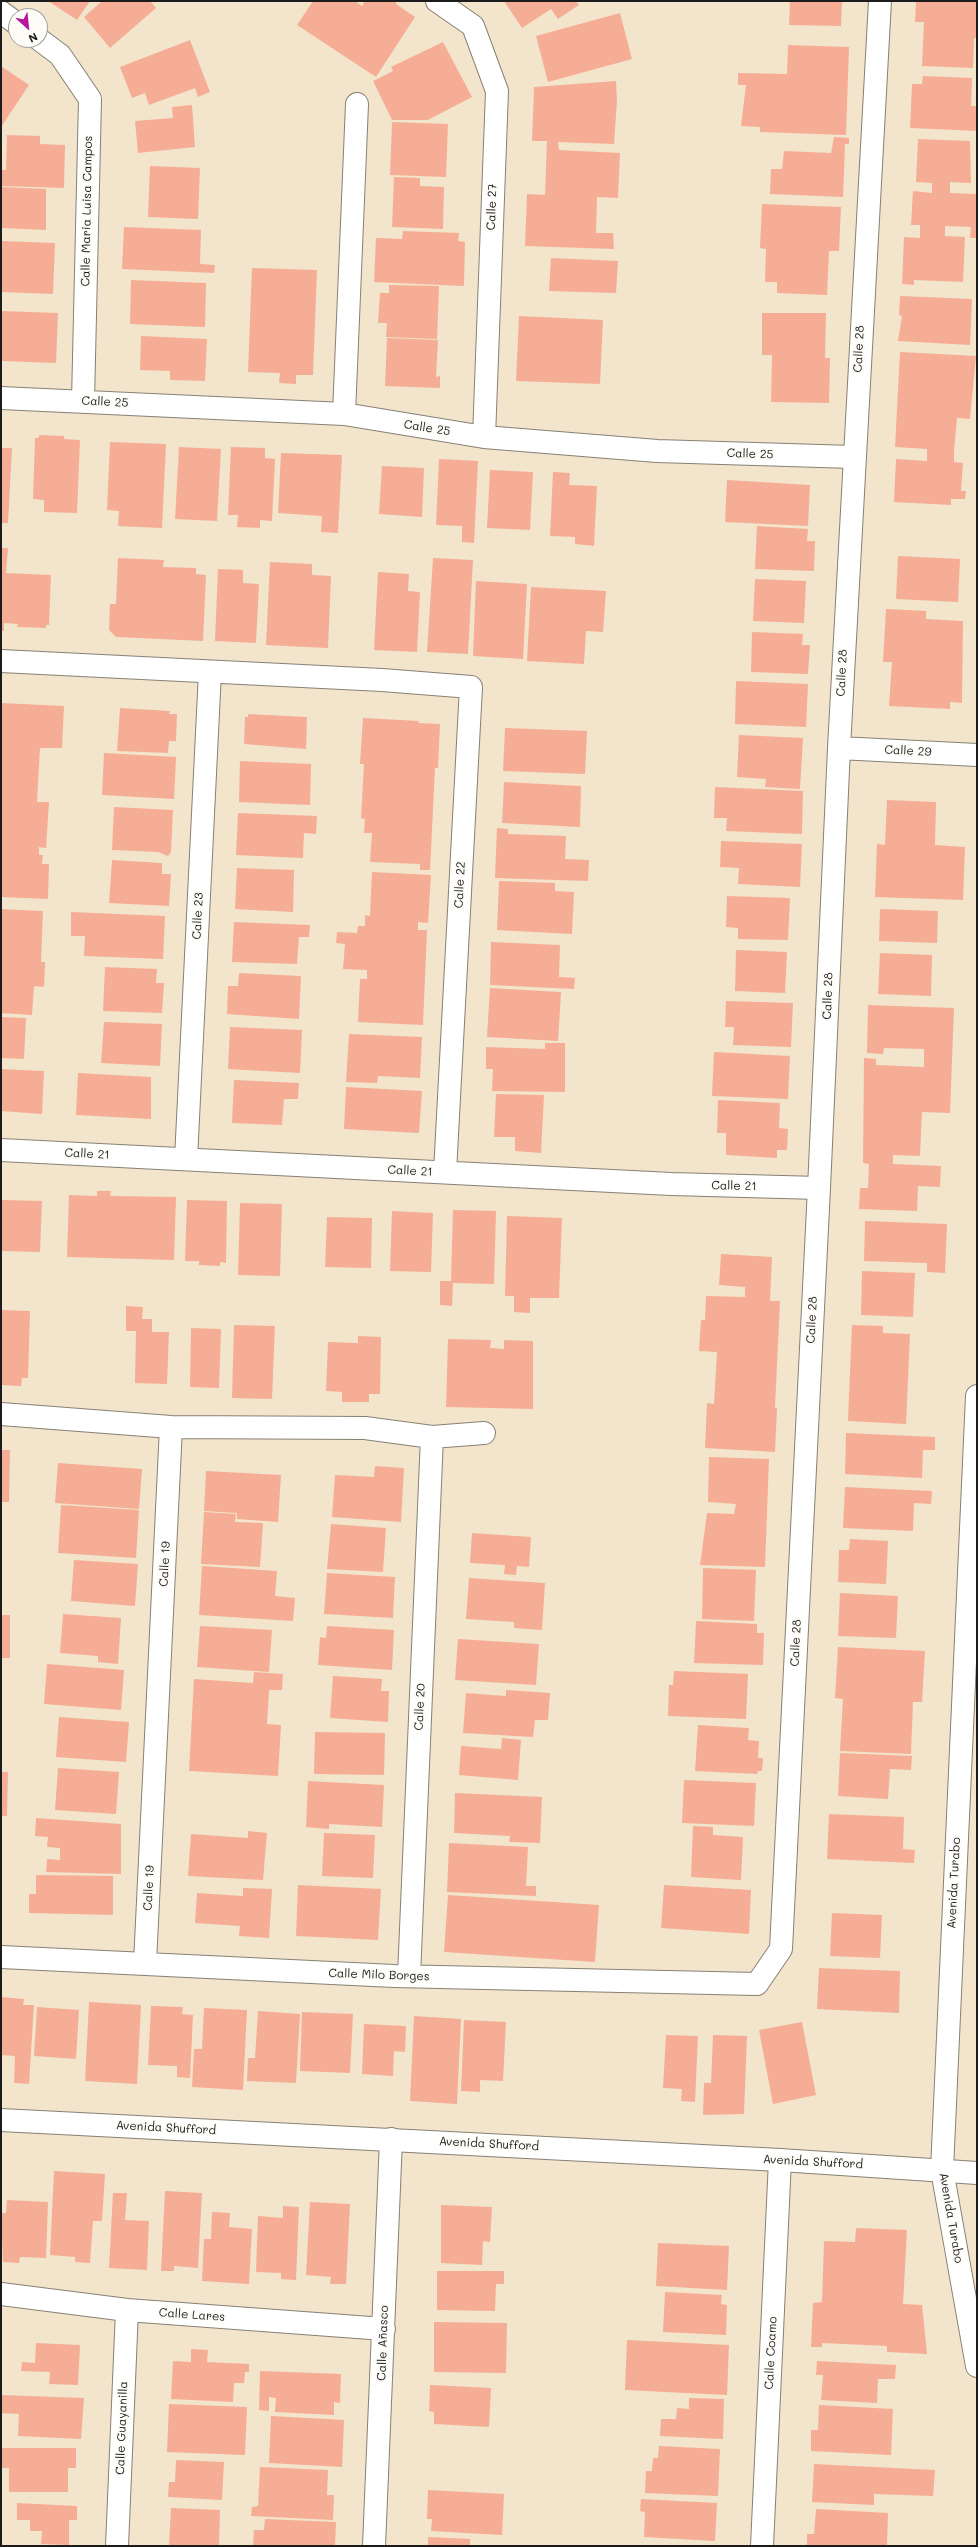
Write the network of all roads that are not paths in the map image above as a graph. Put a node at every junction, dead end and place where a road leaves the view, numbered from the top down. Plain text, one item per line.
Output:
1 (437, 1) edge
2 (880, 1) edge
3 (48, 46) edge
4 (357, 104) dead end
5 (1, 398) edge
6 (83, 401) junction
7 (344, 414) junction
8 (484, 437) junction
9 (853, 457) junction
10 (1, 661) edge
11 (210, 672) junction
12 (839, 748) junction
13 (977, 755) edge
14 (1, 1150) edge
15 (186, 1159) junction
16 (445, 1172) junction
17 (819, 1188) junction
18 (977, 1396) edge
19 (1, 1414) edge
20 (171, 1426) junction
21 (484, 1433) dead end
22 (432, 1437) junction
23 (1, 1957) edge
24 (145, 1964) junction
25 (409, 1976) junction
26 (757, 1984) joint
27 (1, 2120) edge
28 (391, 2139) junction
29 (780, 2160) junction
30 (942, 2170) junction
31 (977, 2173) edge
32 (1, 2294) edge
33 (127, 2310) junction
34 (384, 2329) junction
35 (977, 2366) edge
36 (117, 2546) edge
37 (374, 2546) edge
38 (762, 2546) edge

1 - 8 street, Calle 27
2 - 9 street, Calle 28
3 - 6 street, Calle Maria Luisa Campos
4 - 7 street
5 - 6 street, Calle 25
6 - 7 street, Calle 25
7 - 8 street, Calle 25
8 - 9 street, Calle 25
9 - 12 street, Calle 28
10 - 11 street
11 - 15 street, Calle 23
11 - 16 street, Calle 22
12 - 13 street, Calle 29
12 - 17 street, Calle 28
14 - 15 street, Calle 21
15 - 16 street, Calle 21
16 - 17 street, Calle 21
17 - 26 street, Calle 28
18 - 30 street, Avenida Turabo
19 - 20 street
20 - 22 street
20 - 24 street, Calle 19
21 - 22 street
22 - 25 street, Calle 20
23 - 24 street, Calle Milo Borges
24 - 25 street, Calle Milo Borges
25 - 26 street, Calle Milo Borges
27 - 28 street, Avenida Shufford
28 - 29 street, Avenida Shufford
28 - 34 street, Calle Añasco
29 - 30 street, Avenida Shufford
29 - 38 street, Calle Coamo
30 - 31 street, Avenida Shufford
30 - 35 street, Avenida Turabo
32 - 33 street, Calle Lares
33 - 34 street, Calle Lares
33 - 36 street, Calle Guayanilla
34 - 37 street, Calle Añasco

